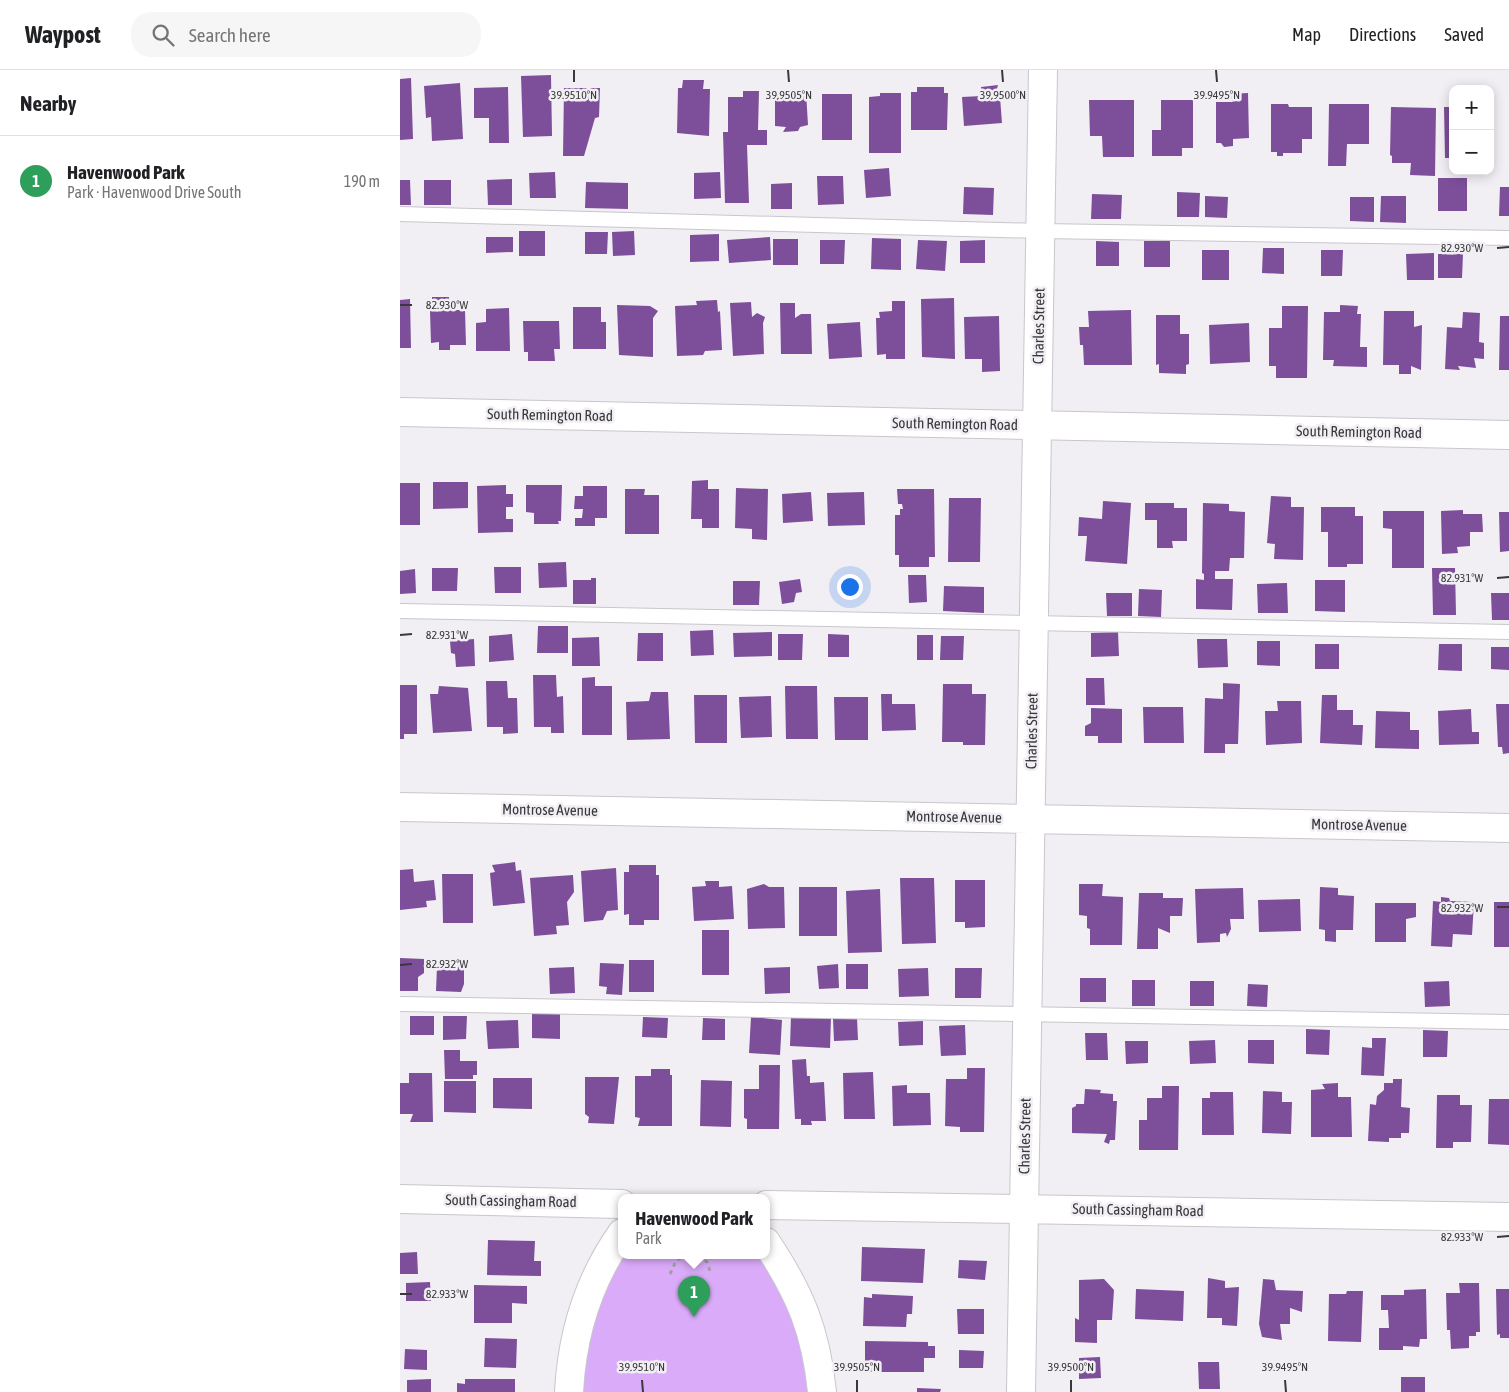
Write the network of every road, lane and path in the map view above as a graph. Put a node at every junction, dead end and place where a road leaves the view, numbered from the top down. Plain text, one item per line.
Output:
1 (1043, 70) edge
2 (400, 214) edge
3 (1040, 231) junction
4 (1509, 238) edge
5 (400, 412) edge
6 (1037, 425) junction
7 (1509, 435) edge
8 (400, 611) edge
9 (1034, 623) junction
10 (1509, 632) edge
11 (400, 807) edge
12 (1030, 819) junction
13 (1509, 828) edge
14 (400, 1004) edge
15 (1027, 1014) junction
16 (1509, 1022) edge
17 (400, 1199) edge
18 (618, 1204) edge
19 (770, 1205) edge
20 (1024, 1208) junction
21 (1509, 1217) edge
22 (618, 1239) edge
23 (770, 1249) edge
24 (678, 1259) edge
25 (702, 1259) edge
26 (670, 1274) dead end
27 (711, 1274) dead end
28 (569, 1392) edge
29 (822, 1392) edge
30 (1021, 1392) edge

1 - 3 street, Charles Street
2 - 3 lane
3 - 4 lane
3 - 6 street, Charles Street
5 - 6 street, South Remington Road
6 - 7 street, South Remington Road
6 - 9 street, Charles Street
8 - 9 lane
9 - 10 lane
9 - 12 street, Charles Street
11 - 12 street, Montrose Avenue
12 - 13 street, Montrose Avenue
12 - 15 street, Charles Street
14 - 15 lane
15 - 16 lane
15 - 20 street, Charles Street
17 - 18 street, South Cassingham Road
19 - 20 street, South Cassingham Road
20 - 21 street, South Cassingham Road
20 - 30 street, Charles Street
22 - 28 street
23 - 29 street
24 - 26 path
25 - 27 path

